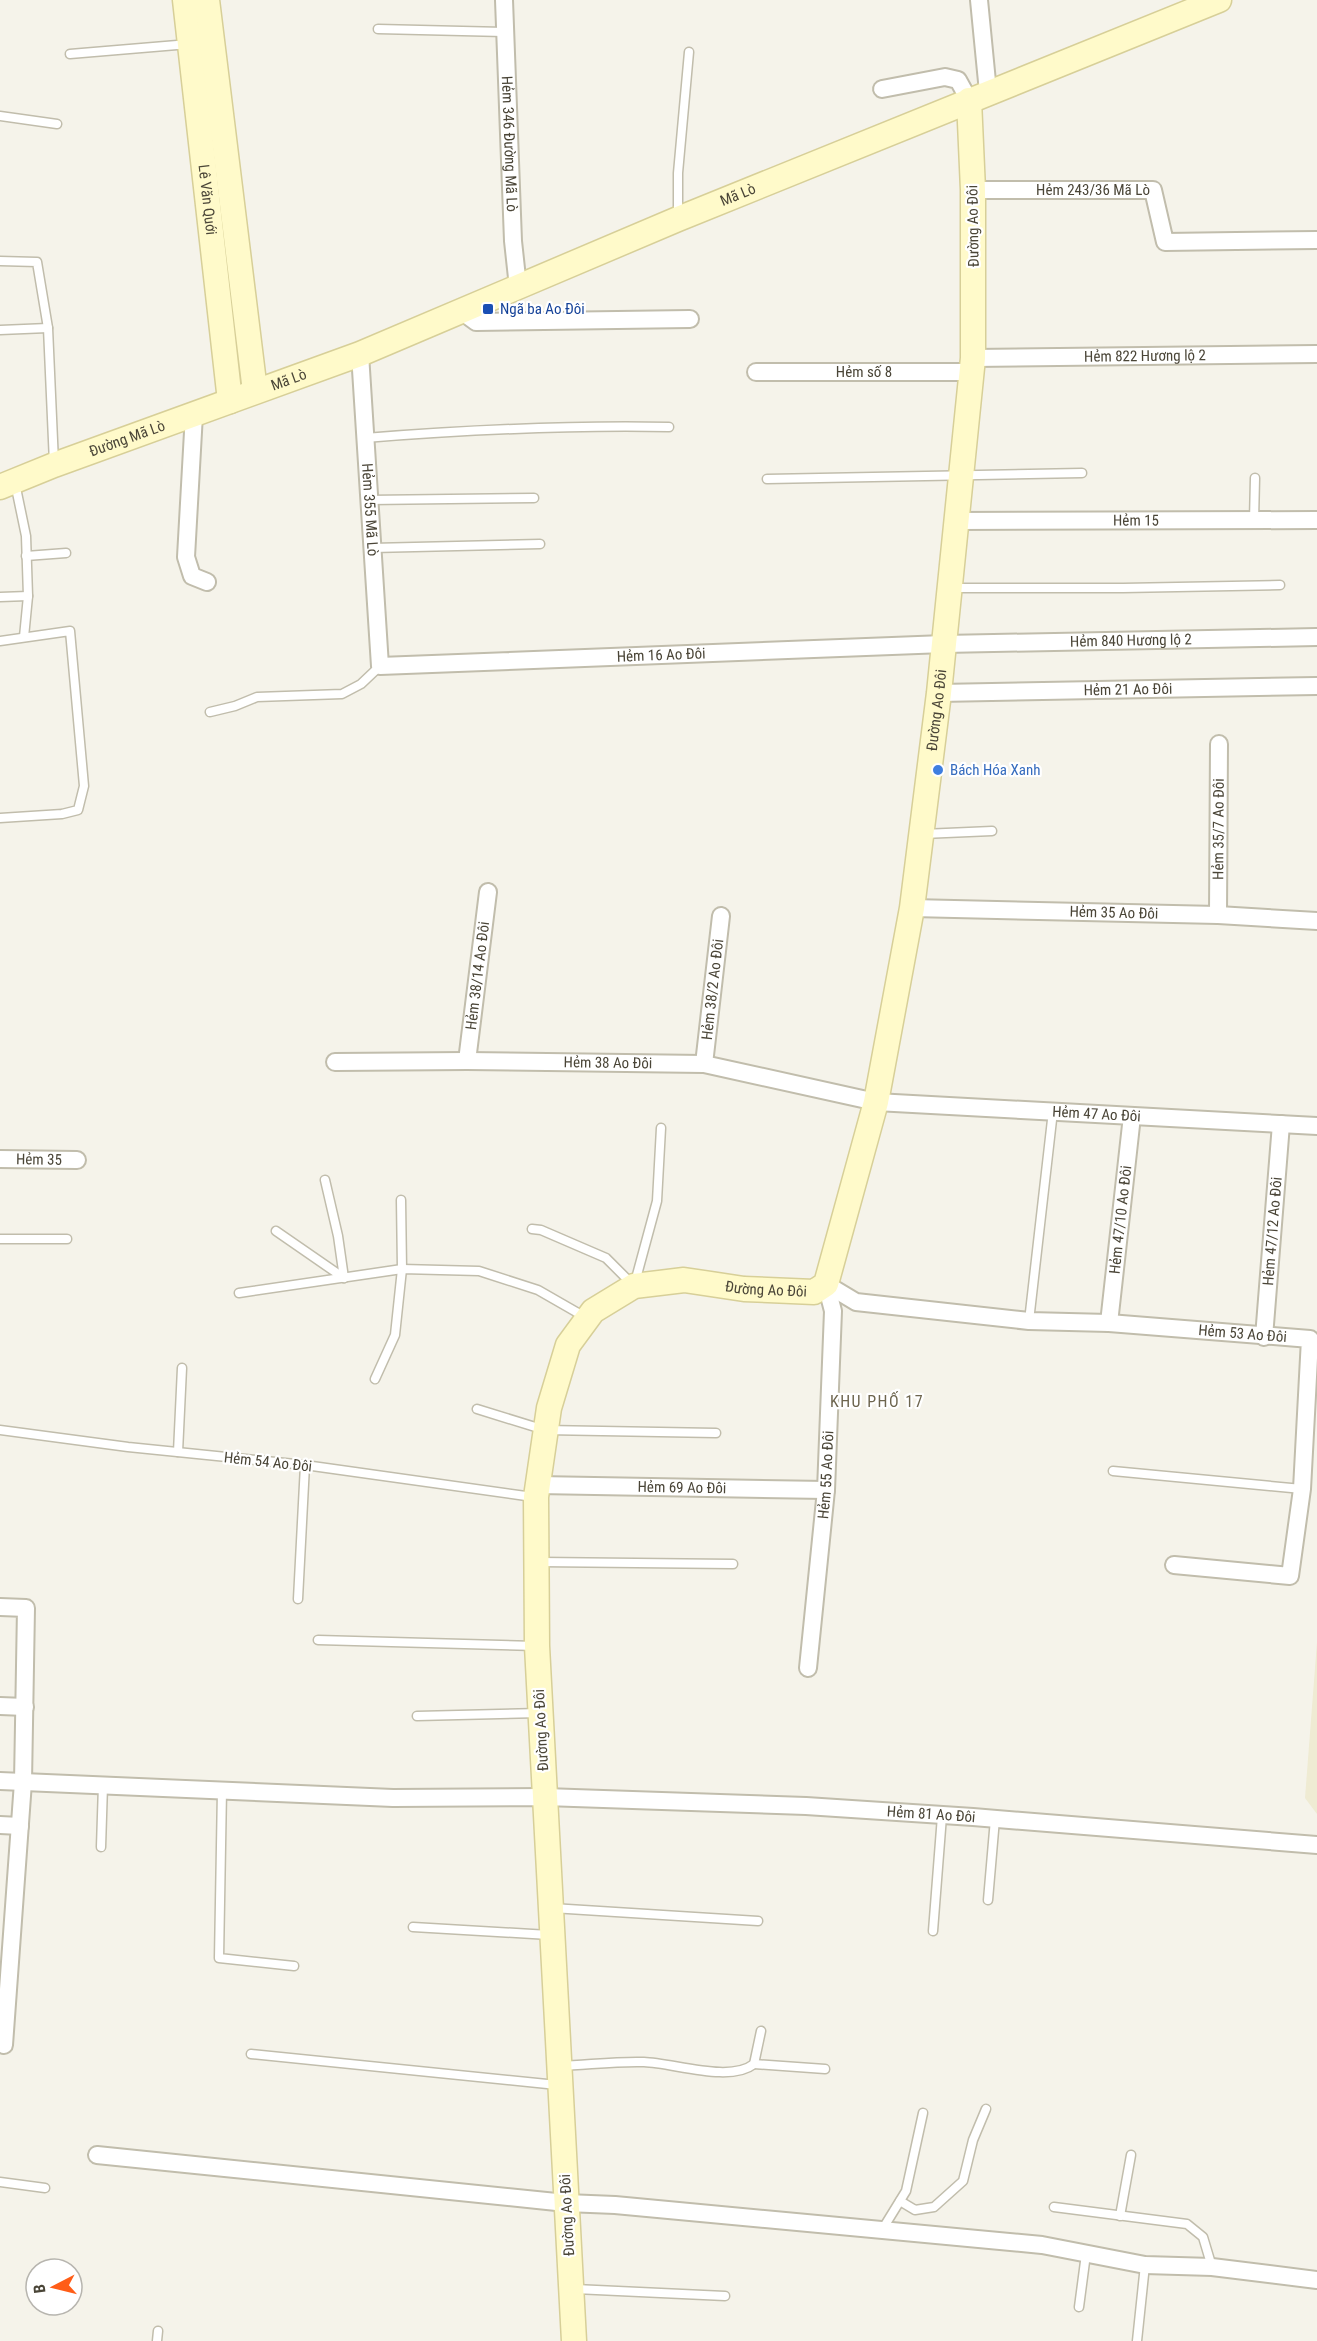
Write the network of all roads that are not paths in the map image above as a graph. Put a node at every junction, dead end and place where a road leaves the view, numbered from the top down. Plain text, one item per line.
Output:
1 (185, 0) edge
2 (207, 0) edge
3 (504, 0) edge
4 (979, 0) edge
5 (1207, 2) edge
6 (378, 29) dead end
7 (504, 32) junction
8 (190, 44) junction
9 (689, 52) dead end
10 (70, 54) dead end
11 (882, 89) dead end
12 (979, 96) junction
13 (0, 116) edge
14 (57, 124) dead end
15 (973, 190) junction
16 (678, 219) junction
17 (1317, 240) edge
18 (0, 261) edge
19 (519, 287) junction
20 (462, 311) junction
21 (690, 319) dead end
22 (48, 328) junction
23 (0, 330) edge
24 (360, 354) junction
25 (1317, 354) edge
26 (973, 365) junction
27 (756, 372) dead end
28 (255, 391) junction
29 (230, 401) junction
30 (194, 414) junction
31 (669, 427) dead end
32 (365, 438) junction
33 (54, 465) junction
34 (1082, 473) dead end
35 (961, 475) junction
36 (1255, 478) dead end
37 (767, 479) dead end
38 (7, 484) edge
39 (534, 498) dead end
40 (369, 500) junction
41 (1254, 520) junction
42 (1317, 520) edge
43 (956, 521) junction
44 (540, 544) dead end
45 (372, 548) junction
46 (66, 553) dead end
47 (26, 556) junction
48 (207, 582) dead end
49 (1280, 585) dead end
50 (950, 588) junction
51 (27, 596) junction
52 (0, 597) edge
53 (24, 637) junction
54 (1317, 637) edge
55 (0, 641) edge
56 (944, 644) junction
57 (380, 666) junction
58 (1317, 686) edge
59 (939, 693) junction
60 (210, 712) dead end
61 (1219, 744) dead end
62 (0, 818) edge
63 (992, 831) dead end
64 (920, 834) junction
65 (488, 892) dead end
66 (912, 908) junction
67 (1218, 915) junction
68 (721, 916) dead end
69 (1317, 921) edge
70 (467, 1061) junction
71 (335, 1062) dead end
72 (704, 1064) junction
73 (876, 1102) junction
74 (1053, 1111) junction
75 (1132, 1116) junction
76 (1281, 1124) junction
77 (1317, 1126) edge
78 (661, 1128) dead end
79 (0, 1159) edge
80 (77, 1160) dead end
81 (325, 1180) dead end
82 (401, 1200) dead end
83 (532, 1229) dead end
84 (276, 1232) dead end
85 (0, 1239) edge
86 (67, 1239) dead end
87 (402, 1269) junction
88 (344, 1278) junction
89 (826, 1284) junction
90 (634, 1286) junction
91 (239, 1293) dead end
92 (588, 1318) junction
93 (1029, 1321) junction
94 (1108, 1323) junction
95 (1264, 1337) junction
96 (1314, 1340) edge
97 (182, 1368) dead end
98 (375, 1379) dead end
99 (477, 1409) dead end
100 (0, 1430) edge
101 (545, 1430) junction
102 (716, 1433) dead end
103 (178, 1452) junction
104 (305, 1465) junction
105 (1113, 1471) dead end
106 (1302, 1489) junction
107 (826, 1490) junction
108 (537, 1491) junction
109 (535, 1562) junction
110 (733, 1564) dead end
111 (1174, 1566) dead end
112 (298, 1599) dead end
113 (0, 1607) edge
114 (318, 1640) dead end
115 (537, 1646) junction
116 (808, 1668) dead end
117 (0, 1706) edge
118 (25, 1707) junction
119 (540, 1713) junction
120 (417, 1716) dead end
121 (0, 1781) edge
122 (23, 1782) junction
123 (103, 1785) junction
124 (222, 1790) junction
125 (544, 1797) junction
126 (942, 1816) junction
127 (995, 1819) junction
128 (0, 1825) edge
129 (20, 1826) junction
130 (1317, 1845) edge
131 (101, 1847) dead end
132 (8, 1898) edge
133 (988, 1900) dead end
134 (551, 1908) junction
135 (758, 1921) dead end
136 (413, 1927) dead end
137 (933, 1931) dead end
138 (553, 1935) junction
139 (294, 1966) dead end
140 (761, 2031) dead end
141 (4, 2045) dead end
142 (251, 2054) dead end
143 (754, 2064) junction
144 (825, 2069) dead end
145 (560, 2076) junction
146 (986, 2109) dead end
147 (923, 2113) dead end
148 (97, 2155) dead end
149 (1131, 2155) dead end
150 (0, 2182) edge
151 (45, 2188) dead end
152 (900, 2201) junction
153 (566, 2204) junction
154 (1054, 2207) dead end
155 (1120, 2216) junction
156 (882, 2230) junction
157 (1086, 2254) junction
158 (1145, 2265) junction
159 (1212, 2267) junction
160 (1317, 2280) edge
161 (571, 2289) junction
162 (725, 2296) dead end
163 (1079, 2307) dead end
164 (159, 2331) dead end
165 (157, 2341) edge
166 (574, 2341) edge
167 (1137, 2341) edge

1 - 8 street, Lê Văn Quới
2 - 28 street, Lê Văn Quới
3 - 7 street, Hẻm 346 Đường Mã Lò
4 - 12 street
5 - 12 street, Mã Lò
6 - 7 lane
7 - 19 street, Hẻm 346 Đường Mã Lò
8 - 10 lane
8 - 29 street, Lê Văn Quới
9 - 16 lane
11 - 12 street
12 - 15 street, Đường Ao Đôi
12 - 16 street, Mã Lò
13 - 14 lane
15 - 17 street, Hẻm 243/36 Mã Lò
15 - 26 street, Đường Ao Đôi
16 - 19 street, Mã Lò
18 - 22 lane
19 - 20 street, Mã Lò
20 - 21 street
20 - 24 street, Mã Lò
22 - 23 lane
22 - 33 lane
24 - 28 street, Mã Lò
24 - 32 street, Hẻm 355 Mã Lò
25 - 26 street, Hẻm 822 Hương lộ 2
26 - 27 street, Hẻm số 8
26 - 35 street, Đường Ao Đôi
28 - 29 street, Đường Mã Lò
29 - 30 street, Đường Mã Lò
30 - 33 street, Đường Mã Lò
30 - 48 street
31 - 32 lane
32 - 40 street, Hẻm 355 Mã Lò
33 - 38 street, Đường Mã Lò
34 - 35 lane
35 - 37 lane
35 - 43 street, Đường Ao Đôi
36 - 41 lane
38 - 47 lane
39 - 40 lane
40 - 45 street, Hẻm 355 Mã Lò
41 - 42 street, Hẻm 15
41 - 43 street, Hẻm 15
43 - 50 street, Đường Ao Đôi
44 - 45 lane
45 - 57 street, Hẻm 355 Mã Lò
46 - 47 lane
47 - 51 lane
49 - 50 lane
50 - 56 street, Đường Ao Đôi
51 - 52 lane
51 - 53 lane
53 - 55 lane
53 - 62 lane
54 - 56 street, Hẻm 840 Hương lộ 2
56 - 57 street, Hẻm 16 Ao Đôi
56 - 59 street, Đường Ao Đôi
57 - 60 lane
58 - 59 street, Hẻm 21 Ao Đôi
59 - 64 street, Đường Ao Đôi
61 - 67 street, Hẻm 35/7 Ao Đôi
63 - 64 lane
64 - 66 street, Đường Ao Đôi
65 - 70 street, Hẻm 38/14 Ao Đôi
66 - 67 street, Hẻm 35 Ao Đôi
66 - 73 street, Đường Ao Đôi
67 - 69 street, Hẻm 35 Ao Đôi
68 - 72 street, Hẻm 38/2 Ao Đôi
70 - 71 street, Hẻm 38 Ao Đôi
70 - 72 street, Hẻm 38 Ao Đôi
72 - 73 street, Hẻm 38 Ao Đôi
73 - 74 street, Hẻm 47 Ao Đôi
73 - 89 street, Đường Ao Đôi
74 - 75 street, Hẻm 47 Ao Đôi
74 - 93 lane
75 - 76 street, Hẻm 47 Ao Đôi
75 - 94 street, Hẻm 47/10 Ao Đôi
76 - 77 street, Hẻm 47 Ao Đôi
76 - 95 street, Hẻm 47/12 Ao Đôi
78 - 90 lane
79 - 80 street, Hẻm 35
81 - 88 lane
82 - 87 lane
83 - 90 lane
84 - 88 lane
85 - 86 lane
87 - 88 lane
87 - 92 lane
87 - 98 lane
88 - 91 lane
89 - 90 street, Đường Ao Đôi
89 - 93 street, Hẻm 53 Ao Đôi
89 - 107 street, Hẻm 55 Ao Đôi
90 - 92 street, Đường Ao Đôi
92 - 101 street, Đường Ao Đôi
93 - 94 street, Hẻm 53 Ao Đôi
94 - 95 street, Hẻm 53 Ao Đôi
95 - 96 street, Hẻm 53 Ao Đôi
96 - 106 street, Hẻm 53 Ao Đôi
97 - 103 lane
99 - 101 lane
100 - 103 lane, Hẻm 54 Ao Đôi
101 - 102 lane
101 - 108 street, Đường Ao Đôi
103 - 104 lane, Hẻm 54 Ao Đôi
104 - 108 lane, Hẻm 54 Ao Đôi
104 - 112 lane
105 - 106 lane
106 - 111 street, Hẻm 53 Ao Đôi
107 - 108 street, Hẻm 69 Ao Đôi
107 - 116 street, Hẻm 55 Ao Đôi
108 - 109 street, Đường Ao Đôi
109 - 110 lane
109 - 115 street, Đường Ao Đôi
113 - 118 street
114 - 115 lane
115 - 119 street, Đường Ao Đôi
117 - 118 street
118 - 122 street
119 - 120 lane
119 - 125 street, Đường Ao Đôi
121 - 122 street, Hẻm 81 Ao Đôi
122 - 123 street, Hẻm 81 Ao Đôi
122 - 129 street
123 - 124 street, Hẻm 81 Ao Đôi
123 - 131 lane
124 - 125 street, Hẻm 81 Ao Đôi
124 - 139 lane
125 - 126 street, Hẻm 81 Ao Đôi
125 - 134 street, Đường Ao Đôi
126 - 127 street, Hẻm 81 Ao Đôi
126 - 137 lane
127 - 130 street, Hẻm 81 Ao Đôi
127 - 133 lane
128 - 129 street
129 - 132 street
132 - 141 street
134 - 135 lane
134 - 138 street, Đường Ao Đôi
136 - 138 lane
138 - 145 street, Đường Ao Đôi
140 - 143 lane
142 - 145 lane
143 - 144 lane
143 - 145 lane
145 - 153 street, Đường Ao Đôi
146 - 152 lane
147 - 152 lane
148 - 153 street
149 - 155 lane
150 - 151 lane
152 - 156 lane
153 - 156 street
153 - 161 street, Đường Ao Đôi
154 - 155 lane
155 - 159 lane
156 - 157 street
157 - 158 street
157 - 163 lane
158 - 159 street
158 - 167 lane
159 - 160 street
161 - 162 lane
161 - 166 street, Đường Ao Đôi
164 - 165 lane

